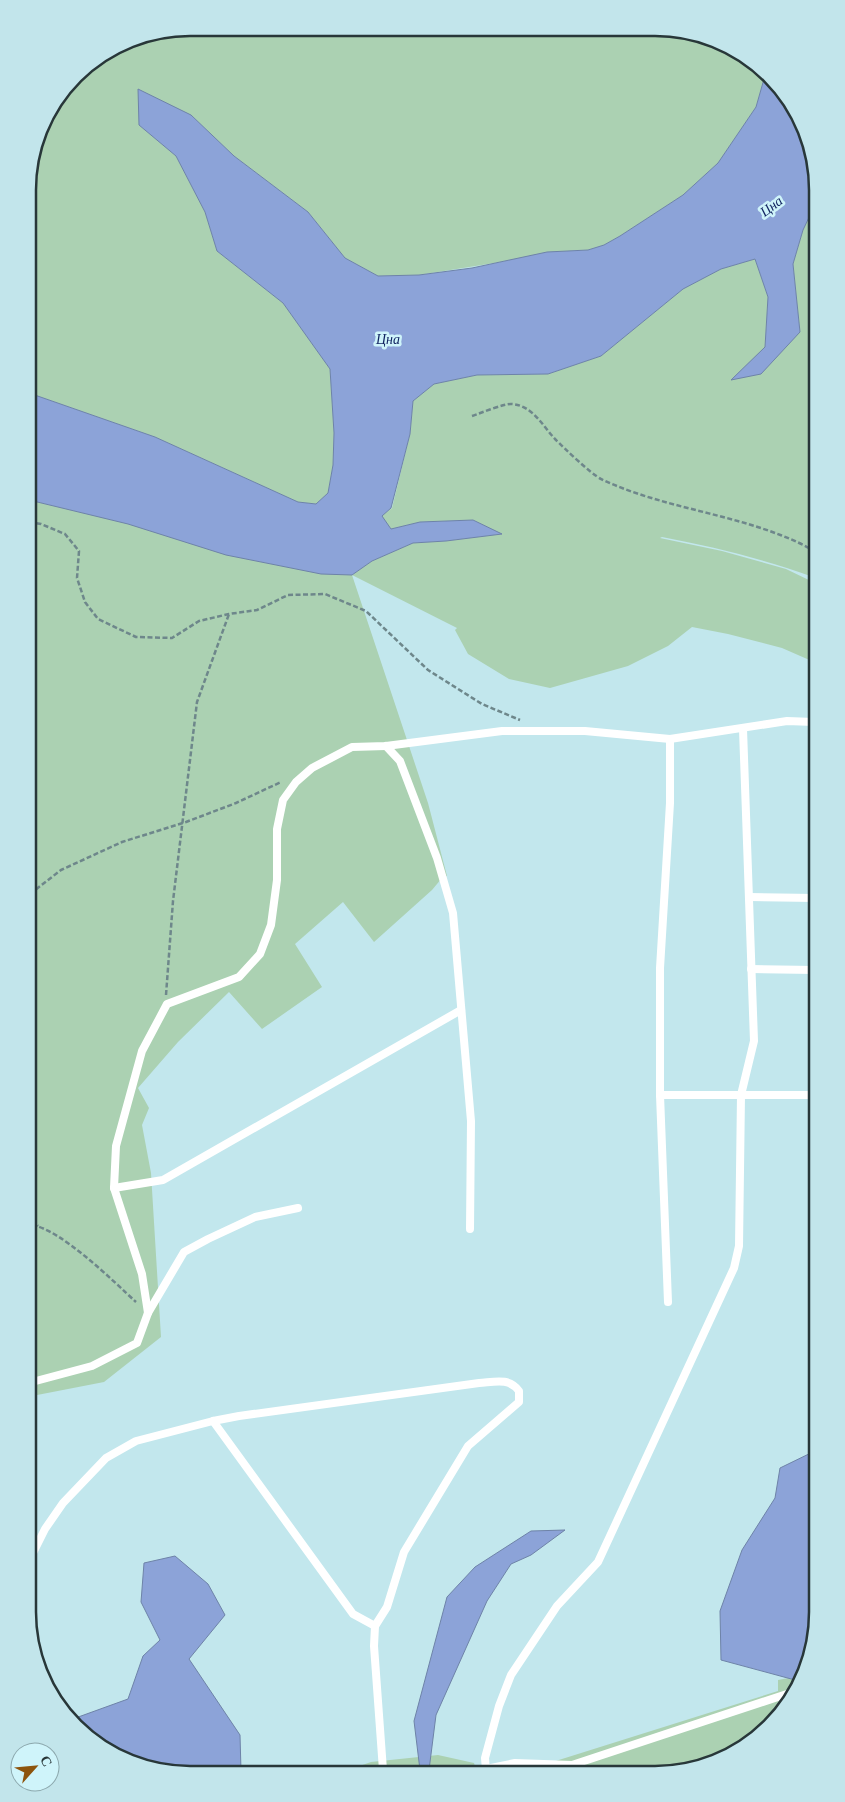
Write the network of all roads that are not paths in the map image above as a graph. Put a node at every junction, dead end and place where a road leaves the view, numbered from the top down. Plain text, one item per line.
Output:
1 (809, 722) edge
2 (743, 729) junction
3 (670, 739) junction
4 (386, 746) junction
5 (749, 897) junction
6 (809, 898) edge
7 (751, 969) junction
8 (808, 970) edge
9 (461, 1010) junction
10 (741, 1095) junction
11 (808, 1095) edge
12 (660, 1096) junction
13 (114, 1188) junction
14 (298, 1208) dead end
15 (470, 1229) dead end
16 (668, 1302) dead end
17 (148, 1313) junction
18 (36, 1381) edge
19 (214, 1421) junction
20 (36, 1547) edge
21 (375, 1626) junction
22 (784, 1695) edge
23 (383, 1766) edge
24 (486, 1766) edge
25 (503, 1766) edge

1 - 2 lane
2 - 3 lane
2 - 5 lane
3 - 4 lane
3 - 12 lane
4 - 9 lane
4 - 13 lane
5 - 6 lane
5 - 7 lane
7 - 8 lane
7 - 10 lane
9 - 13 lane
9 - 15 lane
10 - 11 lane
10 - 12 lane
10 - 24 lane
12 - 16 lane
13 - 17 lane
14 - 17 lane
17 - 18 lane
19 - 20 lane
19 - 21 lane
19 - 21 lane
21 - 23 lane
22 - 25 lane

